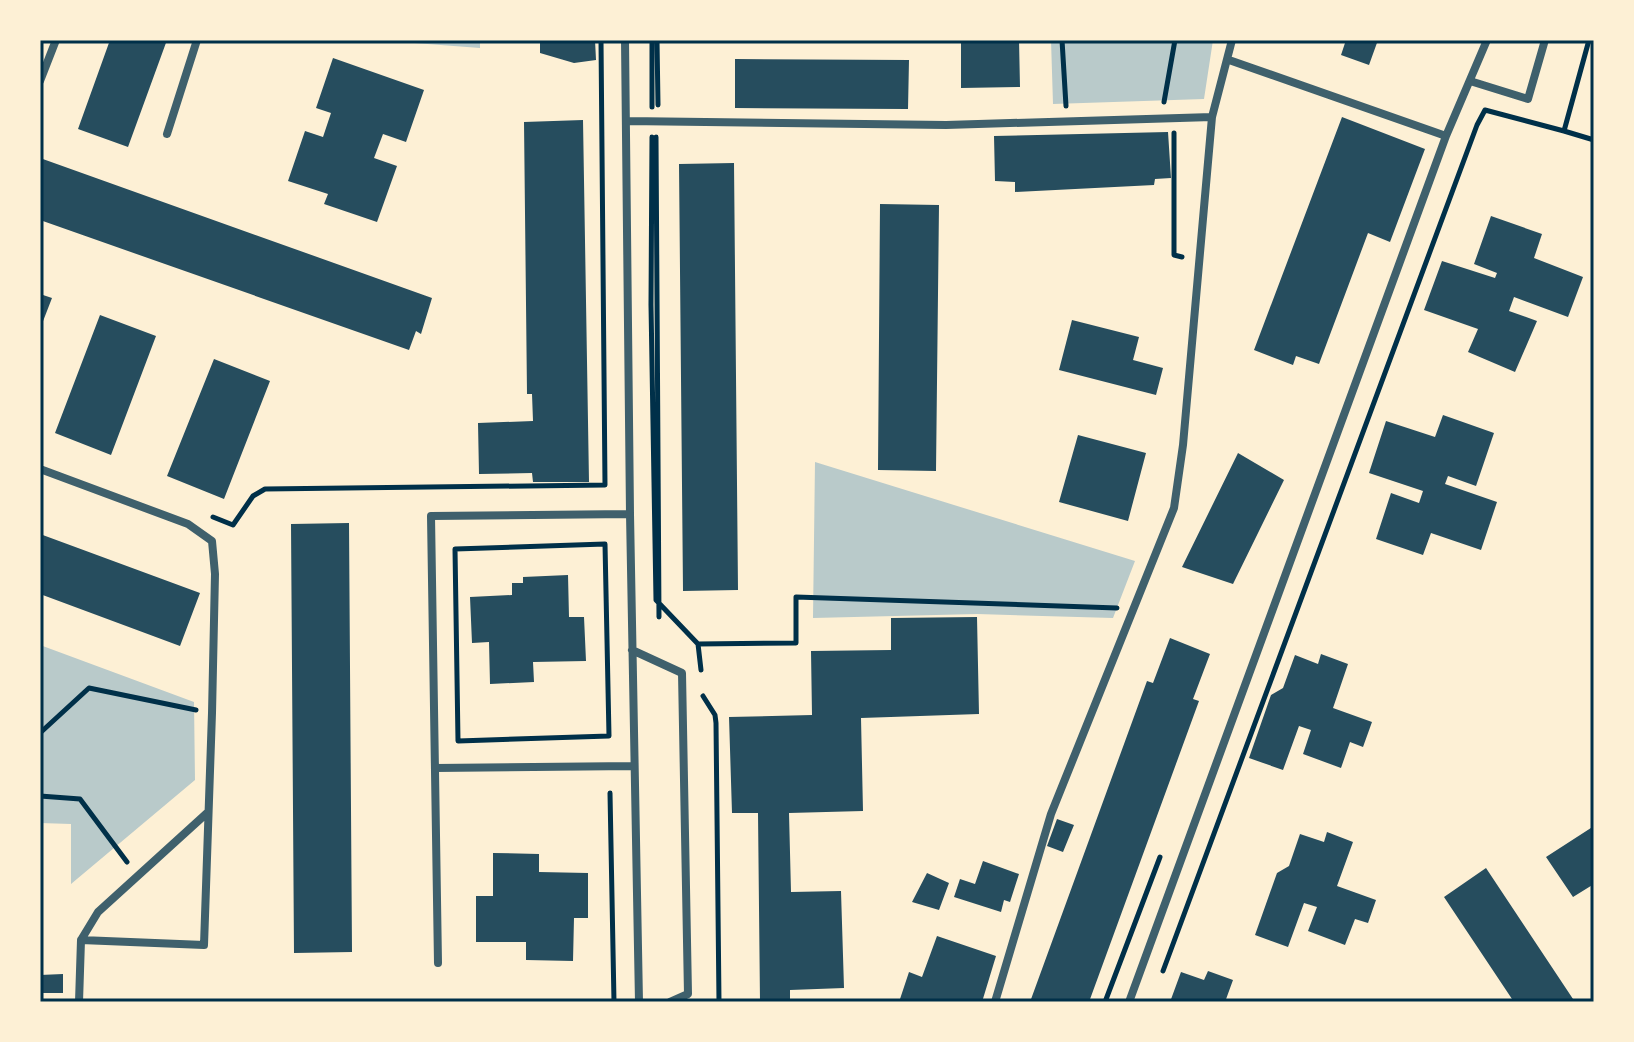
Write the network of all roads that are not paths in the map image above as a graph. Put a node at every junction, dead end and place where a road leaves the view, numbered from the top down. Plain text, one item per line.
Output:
1 (56, 40) edge
2 (197, 40) edge
3 (625, 40) edge
4 (1232, 40) edge
5 (1487, 40) edge
6 (1545, 40) edge
7 (1229, 60) junction
8 (40, 81) edge
9 (1470, 81) junction
10 (1212, 117) junction
11 (627, 121) junction
12 (167, 134) dead end
13 (1446, 136) junction
14 (40, 469) edge
15 (630, 514) junction
16 (632, 650) junction
17 (634, 766) junction
18 (435, 768) junction
19 (207, 813) junction
20 (81, 940) junction
21 (438, 963) dead end
22 (79, 1002) edge
23 (639, 1002) edge
24 (670, 1002) edge
25 (995, 1002) edge
26 (1129, 1002) edge

1 - 8 street
2 - 12 street
3 - 11 street
4 - 7 street
5 - 9 street
6 - 9 street
7 - 10 street
7 - 13 street
9 - 13 street
10 - 11 street
10 - 25 street
11 - 15 street
13 - 26 street
14 - 19 street
15 - 16 street
15 - 18 street
16 - 17 street
16 - 24 street
17 - 18 street
17 - 23 street
18 - 21 street
19 - 20 street
19 - 20 street
20 - 22 street

